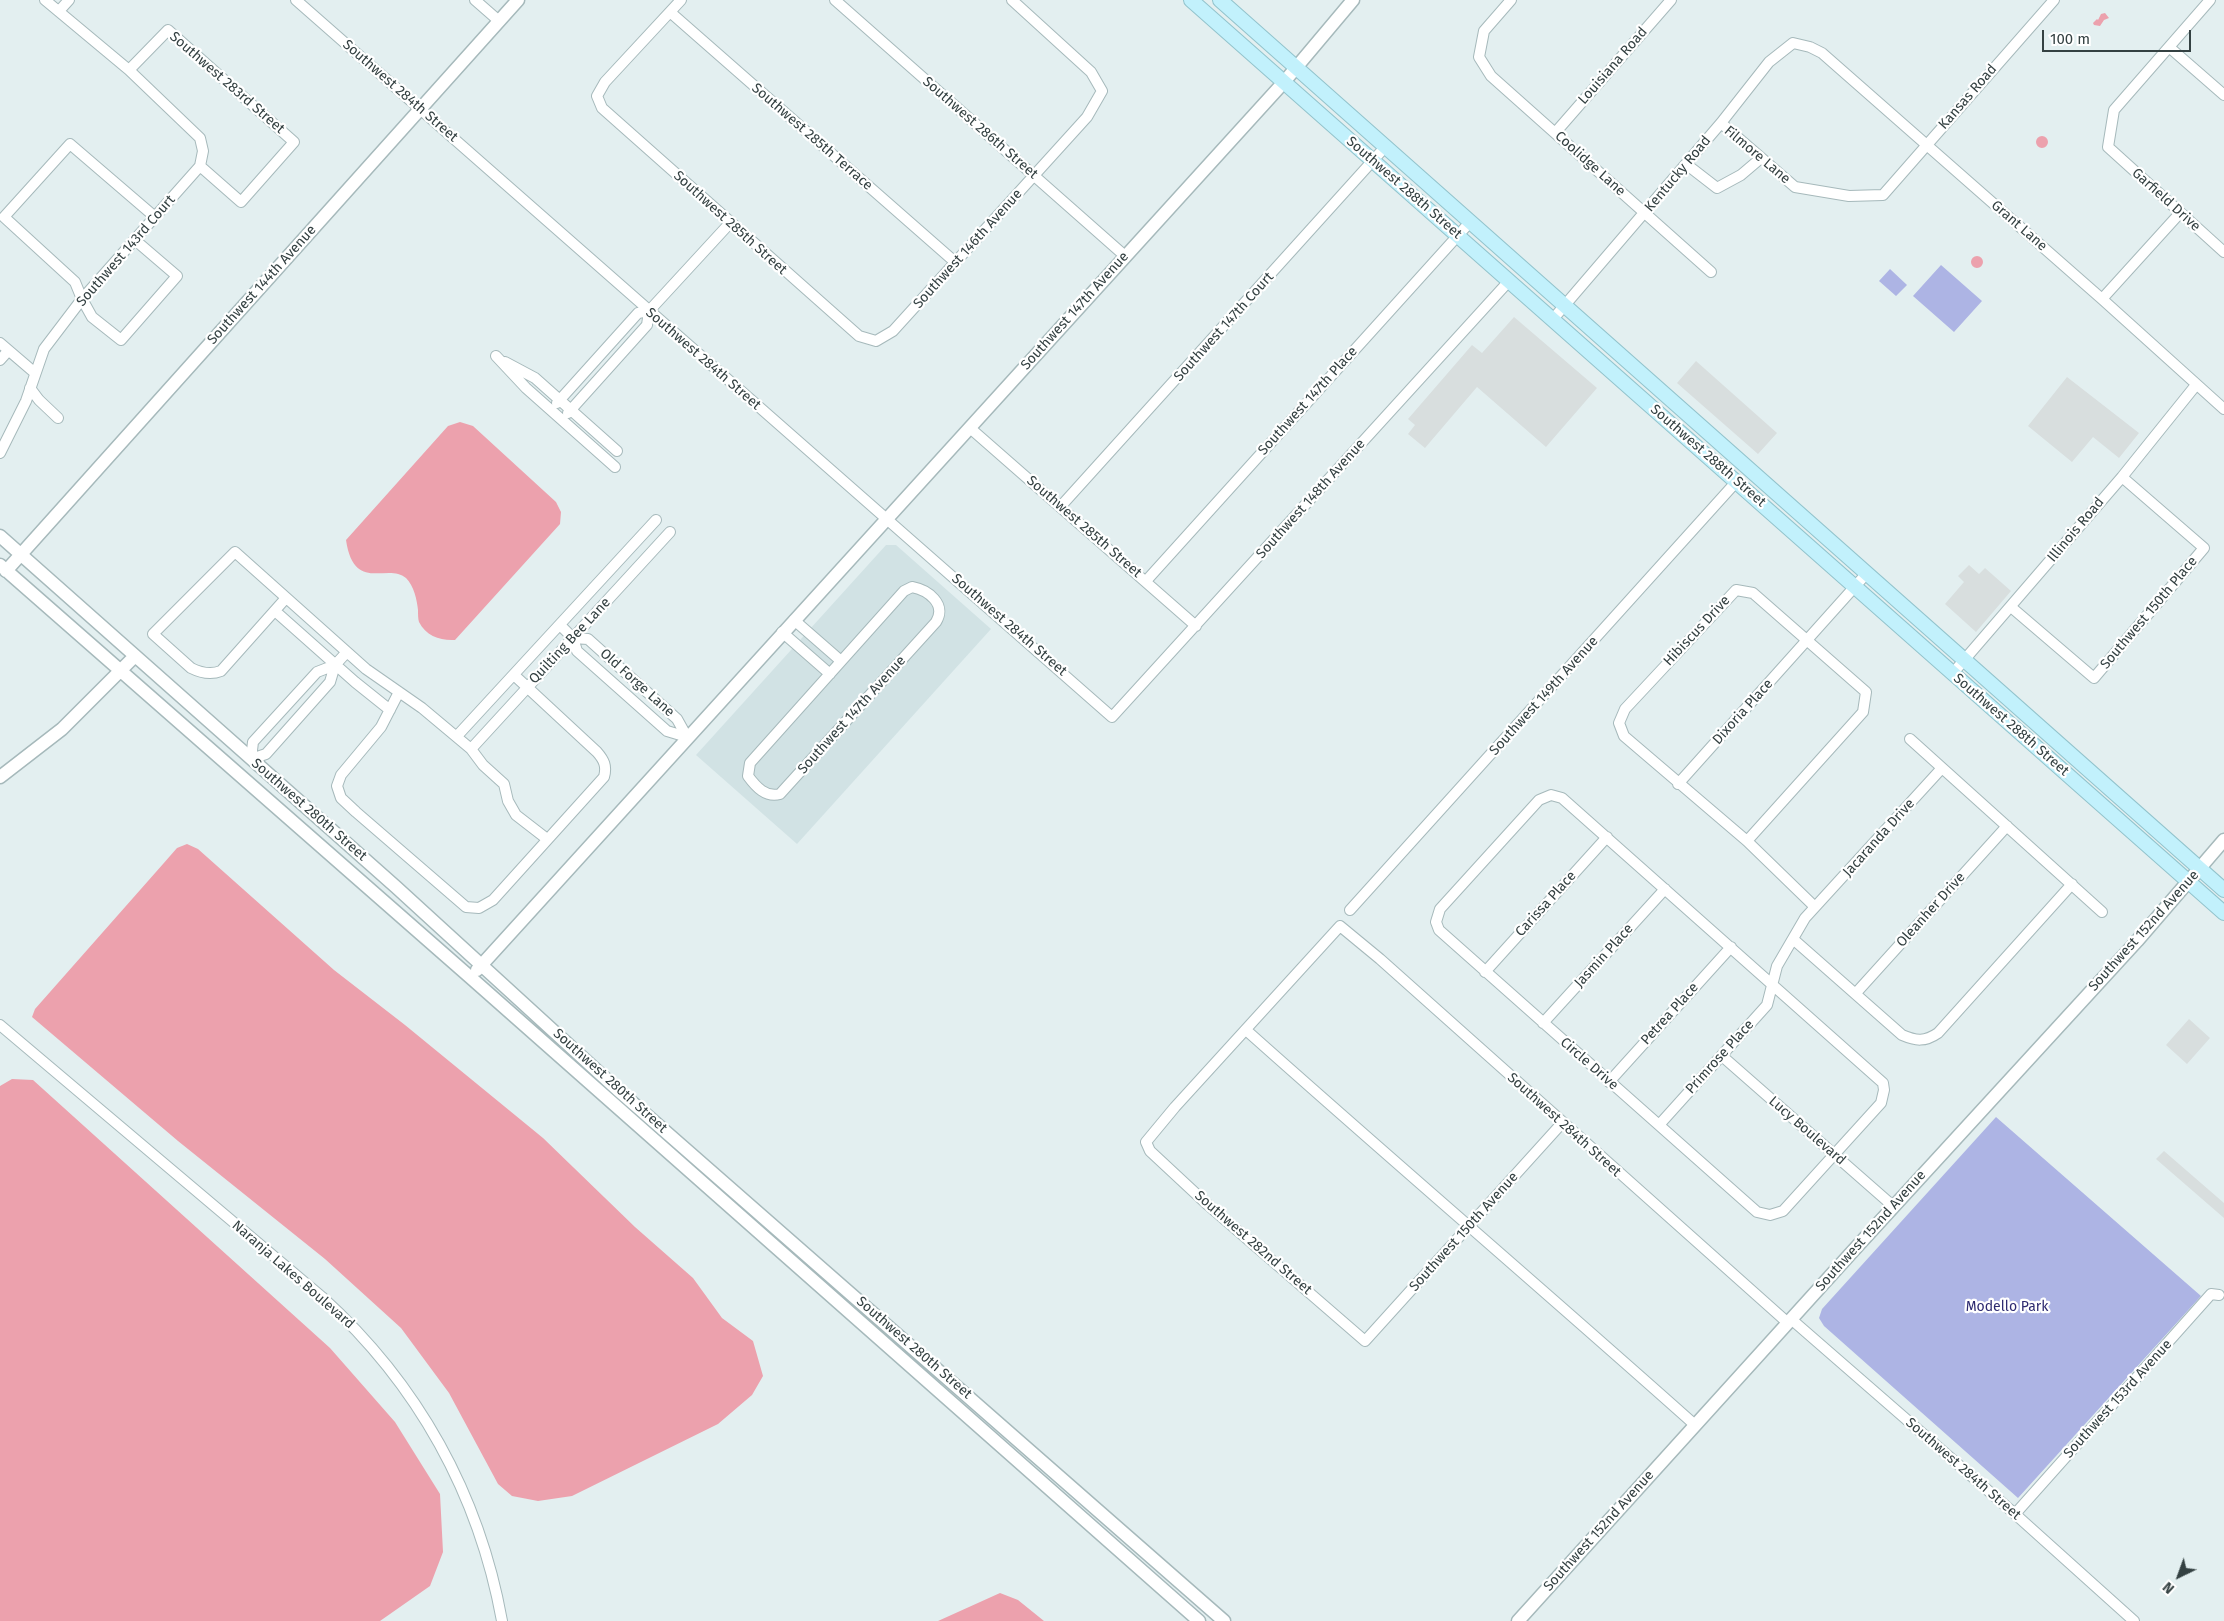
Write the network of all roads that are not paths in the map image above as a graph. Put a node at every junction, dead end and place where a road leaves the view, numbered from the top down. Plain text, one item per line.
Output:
1 (46, 0) edge
2 (69, 0) edge
3 (296, 0) edge
4 (475, 0) edge
5 (518, 0) edge
6 (681, 0) edge
7 (835, 0) edge
8 (1012, 0) edge
9 (1192, 0) edge
10 (1220, 0) edge
11 (1353, 0) edge
12 (1511, 0) edge
13 (1671, 0) edge
14 (2054, 0) edge
15 (2210, 0) edge
16 (59, 11) junction
17 (670, 12) junction
18 (499, 21) junction
19 (1810, 47) joint
20 (2170, 47) junction
21 (1297, 68) junction
22 (129, 70) junction
23 (1284, 82) junction
24 (2224, 95) edge
25 (420, 110) junction
26 (1721, 123) junction
27 (1556, 132) junction
28 (1927, 145) junction
29 (1386, 146) junction
30 (1761, 158) junction
31 (1373, 160) junction
32 (1686, 164) junction
33 (200, 166) junction
34 (1034, 175) junction
35 (1883, 195) joint
36 (1645, 213) junction
37 (2180, 213) junction
38 (155, 217) junction
39 (1471, 221) junction
40 (730, 223) junction
41 (1458, 235) junction
42 (135, 240) junction
43 (2224, 252) edge
44 (1125, 256) junction
45 (955, 262) junction
46 (1711, 272) dead end
47 (1509, 280) junction
48 (2102, 299) junction
49 (82, 300) junction
50 (1565, 305) junction
51 (649, 311) junction
52 (1553, 319) junction
53 (859, 336) joint
54 (0, 344) edge
55 (8, 351) junction
56 (0, 360) edge
57 (35, 374) junction
58 (2196, 385) junction
59 (30, 388) junction
60 (560, 399) junction
61 (551, 409) junction
62 (571, 409) junction
63 (2224, 410) edge
64 (58, 418) dead end
65 (562, 420) junction
66 (970, 428) junction
67 (1, 448) edge
68 (617, 451) dead end
69 (615, 467) dead end
70 (2122, 477) junction
71 (1737, 481) junction
72 (1061, 506) junction
73 (887, 519) junction
74 (656, 520) dead end
75 (670, 532) dead end
76 (0, 536) edge
77 (21, 555) junction
78 (3, 568) edge
79 (1867, 573) junction
80 (1146, 581) junction
81 (1855, 586) junction
82 (286, 598) junction
83 (2011, 607) junction
84 (275, 611) junction
85 (794, 620) junction
86 (560, 625) junction
87 (1196, 626) junction
88 (782, 632) junction
89 (573, 638) junction
90 (1808, 640) junction
91 (347, 652) junction
92 (135, 656) junction
93 (1965, 659) junction
94 (840, 662) junction
95 (335, 665) junction
96 (120, 670) junction
97 (1953, 673) junction
98 (514, 674) junction
99 (830, 674) junction
100 (528, 687) junction
101 (399, 692) junction
102 (390, 710) junction
103 (1112, 717) joint
104 (458, 736) junction
105 (687, 738) junction
106 (1910, 739) dead end
107 (471, 749) junction
108 (251, 759) junction
109 (1942, 768) junction
110 (237, 772) junction
111 (0, 777) edge
112 (1678, 784) junction
113 (2007, 826) junction
114 (1607, 837) junction
115 (547, 840) junction
116 (2224, 840) edge
117 (1747, 841) junction
118 (2200, 869) junction
119 (2189, 882) junction
120 (2072, 884) junction
121 (1664, 889) junction
122 (2224, 890) edge
123 (411, 900) junction
124 (1815, 907) junction
125 (1350, 910) dead end
126 (2102, 912) dead end
127 (2224, 913) edge
128 (400, 915) junction
129 (1793, 939) junction
130 (1731, 947) junction
131 (481, 965) junction
132 (1485, 972) junction
133 (470, 977) junction
134 (1772, 984) junction
135 (1856, 993) junction
136 (1543, 1023) junction
137 (0, 1026) edge
138 (1246, 1030) junction
139 (1722, 1056) junction
140 (1609, 1082) junction
141 (1562, 1122) junction
142 (1659, 1125) junction
143 (1834, 1155) junction
144 (1893, 1206) junction
145 (1469, 1225) junction
146 (786, 1236) junction
147 (776, 1247) junction
148 (2222, 1294) edge
149 (856, 1297) junction
150 (847, 1309) junction
151 (1789, 1321) junction
152 (1365, 1341) joint
153 (942, 1373) junction
154 (933, 1385) junction
155 (1695, 1425) junction
156 (1039, 1458) junction
157 (1030, 1470) junction
158 (2015, 1514) junction
159 (1162, 1567) junction
160 (1152, 1579) junction
161 (502, 1621) edge
162 (1199, 1621) edge
163 (1224, 1621) edge
164 (1518, 1621) edge
165 (2134, 1621) edge

1 - 16 street
2 - 16 street
3 - 25 street, Southwest 284th Street
4 - 18 street
5 - 18 street, Southwest 144th Avenue
6 - 17 street
7 - 34 street, Southwest 286th Street
8 - 34 street, Southwest 146th Avenue
9 - 23 main road, Southwest 288th Street
10 - 21 main road, Southwest 288th Street
11 - 21 street, Southwest 147th Avenue
12 - 27 street, Coolidge Lane
13 - 27 street, Louisiana Road
14 - 28 street, Kansas Road
15 - 20 street
16 - 22 street
17 - 40 street, Southwest 285th Street
17 - 45 street, Southwest 285th Terrace
18 - 25 street, Southwest 144th Avenue
19 - 26 street, Kentucky Road
19 - 28 street, Grant Lane
20 - 24 street
20 - 37 street, Garfield Drive
21 - 23 street, Southwest 147th Avenue
21 - 29 main road, Southwest 288th Street
22 - 33 street
22 - 33 street, Southwest 283rd Street
23 - 31 main road, Southwest 288th Street
23 - 44 street, Southwest 147th Avenue
25 - 51 street, Southwest 284th Street
25 - 77 street, Southwest 144th Avenue
26 - 30 street, Filmore Lane
26 - 32 street, Kentucky Road
27 - 36 street, Coolidge Lane
28 - 35 street, Kansas Road
28 - 48 street, Grant Lane
29 - 31 street, Southwest 147th Court
29 - 39 main road, Southwest 288th Street
30 - 32 street
30 - 35 street, Filmore Lane
31 - 41 main road, Southwest 288th Street
31 - 72 street, Southwest 147th Court
32 - 36 street, Kentucky Road
33 - 38 street, Southwest 143rd Court
34 - 44 street, Southwest 286th Street
34 - 45 street, Southwest 146th Avenue
36 - 46 street, Coolidge Lane
36 - 50 street, Kentucky Road
37 - 43 street, Garfield Drive
37 - 48 street
38 - 42 street, Southwest 143rd Court
38 - 49 street
39 - 41 street, Southwest 147th Place
39 - 50 main road, Southwest 288th Street
40 - 51 street
40 - 53 street, Southwest 285th Street
41 - 47 main road, Southwest 288th Street
41 - 80 street, Southwest 147th Place
42 - 49 street, Southwest 143rd Court
42 - 49 street
44 - 66 street, Southwest 147th Avenue
45 - 53 street, Southwest 146th Avenue
47 - 52 main road, Southwest 288th Street
47 - 87 street, Southwest 148th Avenue
48 - 58 street, Grant Lane
49 - 57 street, Southwest 143rd Court
50 - 52 street, Kentucky Road
50 - 79 main road, Southwest 288th Street
51 - 60 street
51 - 62 street
51 - 73 street, Southwest 284th Street
52 - 71 main road, Southwest 288th Street
54 - 55 street
55 - 56 street
55 - 57 street
57 - 59 street, Southwest 143rd Court
58 - 63 street, Grant Lane
58 - 70 street, Illinois Road
59 - 64 street
59 - 67 street, Southwest 143rd Court
60 - 61 street
60 - 61 street
60 - 62 street
61 - 65 street
62 - 65 street
62 - 68 street
65 - 69 street
66 - 72 street, Southwest 285th Street
66 - 73 street, Southwest 147th Avenue
70 - 83 street, Illinois Road
70 - 83 street, Southwest 150th Place
71 - 81 main road, Southwest 288th Street
71 - 125 street, Southwest 149th Avenue
72 - 80 street, Southwest 285th Street
73 - 85 street, Southwest 147th Avenue
73 - 103 street, Southwest 284th Street
74 - 86 street, Quilting Bee Lane
75 - 89 street, Quilting Bee Lane
76 - 77 street, Southwest 280th Street
77 - 78 street, Southwest 144th Avenue
77 - 92 street, Southwest 280th Street
78 - 96 street, Southwest 280th Street
79 - 81 street, Dixoria Place
79 - 93 main road, Southwest 288th Street
80 - 87 street, Southwest 285th Street
81 - 90 street, Dixoria Place
81 - 97 main road, Southwest 288th Street
82 - 84 street
82 - 84 street
82 - 91 street
83 - 93 street, Illinois Road
84 - 95 street
85 - 88 street, Southwest 147th Avenue
85 - 94 street
86 - 89 street, Old Forge Lane
86 - 98 street, Quilting Bee Lane
87 - 103 street, Southwest 148th Avenue
88 - 99 street
88 - 105 street, Southwest 147th Avenue
89 - 100 street, Quilting Bee Lane
89 - 105 street, Old Forge Lane
89 - 105 street, Old Forge Lane
90 - 112 street, Dixoria Place
90 - 112 street, Hibiscus Drive
90 - 117 street, Hibiscus Drive
91 - 95 street
91 - 101 street
92 - 96 street
92 - 108 street, Southwest 280th Street
93 - 97 street, Illinois Road
93 - 118 main road, Southwest 288th Street
94 - 99 street, Southwest 147th Avenue
94 - 99 street, Southwest 147th Avenue
95 - 102 street
95 - 108 street
95 - 108 street
96 - 110 street, Southwest 280th Street
96 - 111 street
97 - 119 main road, Southwest 288th Street
98 - 100 street
98 - 104 street, Quilting Bee Lane
100 - 107 street, Quilting Bee Lane
100 - 115 street
101 - 102 street
101 - 104 street
102 - 115 street
104 - 107 street
105 - 131 street, Southwest 147th Avenue
106 - 109 street
107 - 115 street
108 - 110 street
108 - 123 street, Southwest 280th Street
109 - 113 street
109 - 124 street, Jacaranda Drive
110 - 128 street, Southwest 280th Street
112 - 117 street, Hibiscus Drive
113 - 120 street
113 - 135 street, Oleanher Drive
114 - 121 street, Circle Drive
114 - 132 street, Carissa Place
114 - 132 street, Circle Drive
116 - 118 street, Southwest 152nd Avenue
117 - 124 street, Hibiscus Drive
118 - 119 street, Southwest 152nd Avenue
118 - 122 main road, Southwest 288th Street
119 - 127 main road, Southwest 288th Street
119 - 144 street, Southwest 152nd Avenue
120 - 126 street
120 - 135 street
121 - 130 street, Circle Drive
121 - 136 street, Jasmin Place
123 - 128 street
123 - 131 street, Southwest 280th Street
124 - 129 street
128 - 133 street, Southwest 280th Street
129 - 134 street
129 - 135 street
130 - 134 street, Circle Drive
130 - 140 street, Petrea Place
131 - 133 street, Southwest 147th Avenue
131 - 146 street, Southwest 280th Street
132 - 136 street, Circle Drive
133 - 147 street, Southwest 280th Street
134 - 139 street, Primrose Place
134 - 143 street, Circle Drive
136 - 140 street, Circle Drive
137 - 161 street, Naranja Lakes Boulevard
138 - 141 street, Southwest 284th Street
138 - 145 street
138 - 152 street, Southwest 282nd Street
139 - 142 street, Primrose Place
139 - 143 street, Lucy Boulevard
140 - 142 street, Circle Drive
141 - 145 street, Southwest 150th Avenue
141 - 151 street, Southwest 284th Street
142 - 143 street, Circle Drive
143 - 144 street, Lucy Boulevard
144 - 151 street, Southwest 152nd Avenue
145 - 152 street, Southwest 150th Avenue
145 - 155 street
146 - 147 street
146 - 149 street, Southwest 280th Street
147 - 150 street, Southwest 280th Street
148 - 158 street, Southwest 153rd Avenue
149 - 150 street
149 - 153 street, Southwest 280th Street
150 - 154 street, Southwest 280th Street
151 - 155 street, Southwest 152nd Avenue
151 - 158 street, Southwest 284th Street
153 - 154 street
153 - 156 street, Southwest 280th Street
154 - 157 street, Southwest 280th Street
155 - 164 street, Southwest 152nd Avenue
156 - 157 street
156 - 159 street, Southwest 280th Street
157 - 160 street, Southwest 280th Street
158 - 165 street, Southwest 284th Street
159 - 160 street
159 - 163 street, Southwest 280th Street
160 - 162 street, Southwest 280th Street

